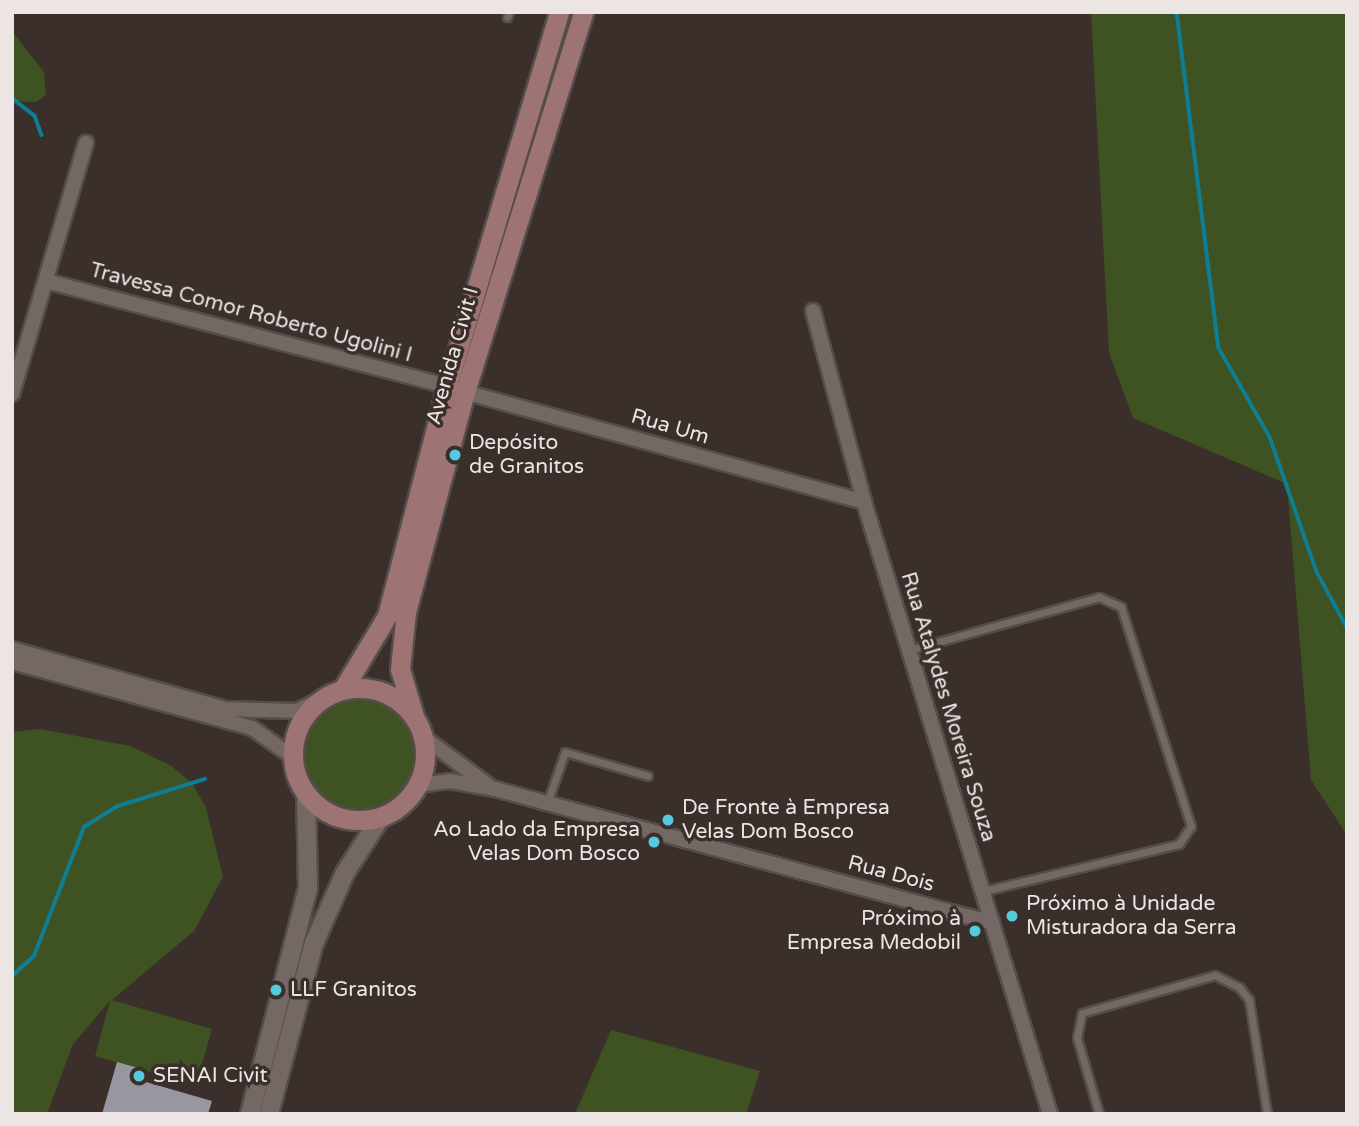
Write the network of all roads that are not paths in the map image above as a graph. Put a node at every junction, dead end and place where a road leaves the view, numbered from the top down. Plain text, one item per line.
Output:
1 (559, 12) edge
2 (583, 12) edge
3 (86, 143) dead end
4 (46, 281) junction
5 (813, 311) dead end
6 (456, 389) junction
7 (12, 394) edge
8 (864, 502) junction
9 (12, 649) edge
10 (909, 650) junction
11 (12, 662) edge
12 (343, 689) junction
13 (322, 699) junction
14 (414, 716) junction
15 (423, 737) junction
16 (293, 757) junction
17 (648, 776) dead end
18 (418, 785) junction
19 (495, 789) junction
20 (306, 794) junction
21 (547, 803) junction
22 (380, 817) junction
23 (982, 891) junction
24 (992, 923) junction
25 (250, 1114) edge
26 (269, 1114) edge
27 (1050, 1114) edge
28 (1099, 1114) edge
29 (1267, 1114) edge

1 - 6 main road, Avenida Civit I
2 - 6 main road, Avenida Civit I
3 - 4 street
4 - 6 street, Travessa Comor Roberto Ugolini I
4 - 7 street
5 - 8 street, Rua Atalydes Moreira Souza
6 - 8 street, Rua Um
6 - 12 main road, Avenida Civit I
6 - 14 main road, Avenida Civit I
8 - 10 street, Rua Atalydes Moreira Souza
9 - 13 street
10 - 23 street, Rua Atalydes Moreira Souza
10 - 23 lane
11 - 16 street
12 - 13 main road
12 - 14 main road
13 - 16 main road
14 - 15 main road
15 - 18 main road
15 - 19 street, Rua Dois
16 - 20 main road
17 - 21 lane
18 - 19 street, Rua Dois
18 - 22 main road
19 - 21 street, Rua Dois
20 - 22 main road
20 - 25 street
21 - 24 street, Rua Dois
22 - 26 street
23 - 24 street, Rua Atalydes Moreira Souza
24 - 27 street, Rua Atalydes Moreira Souza
28 - 29 lane

